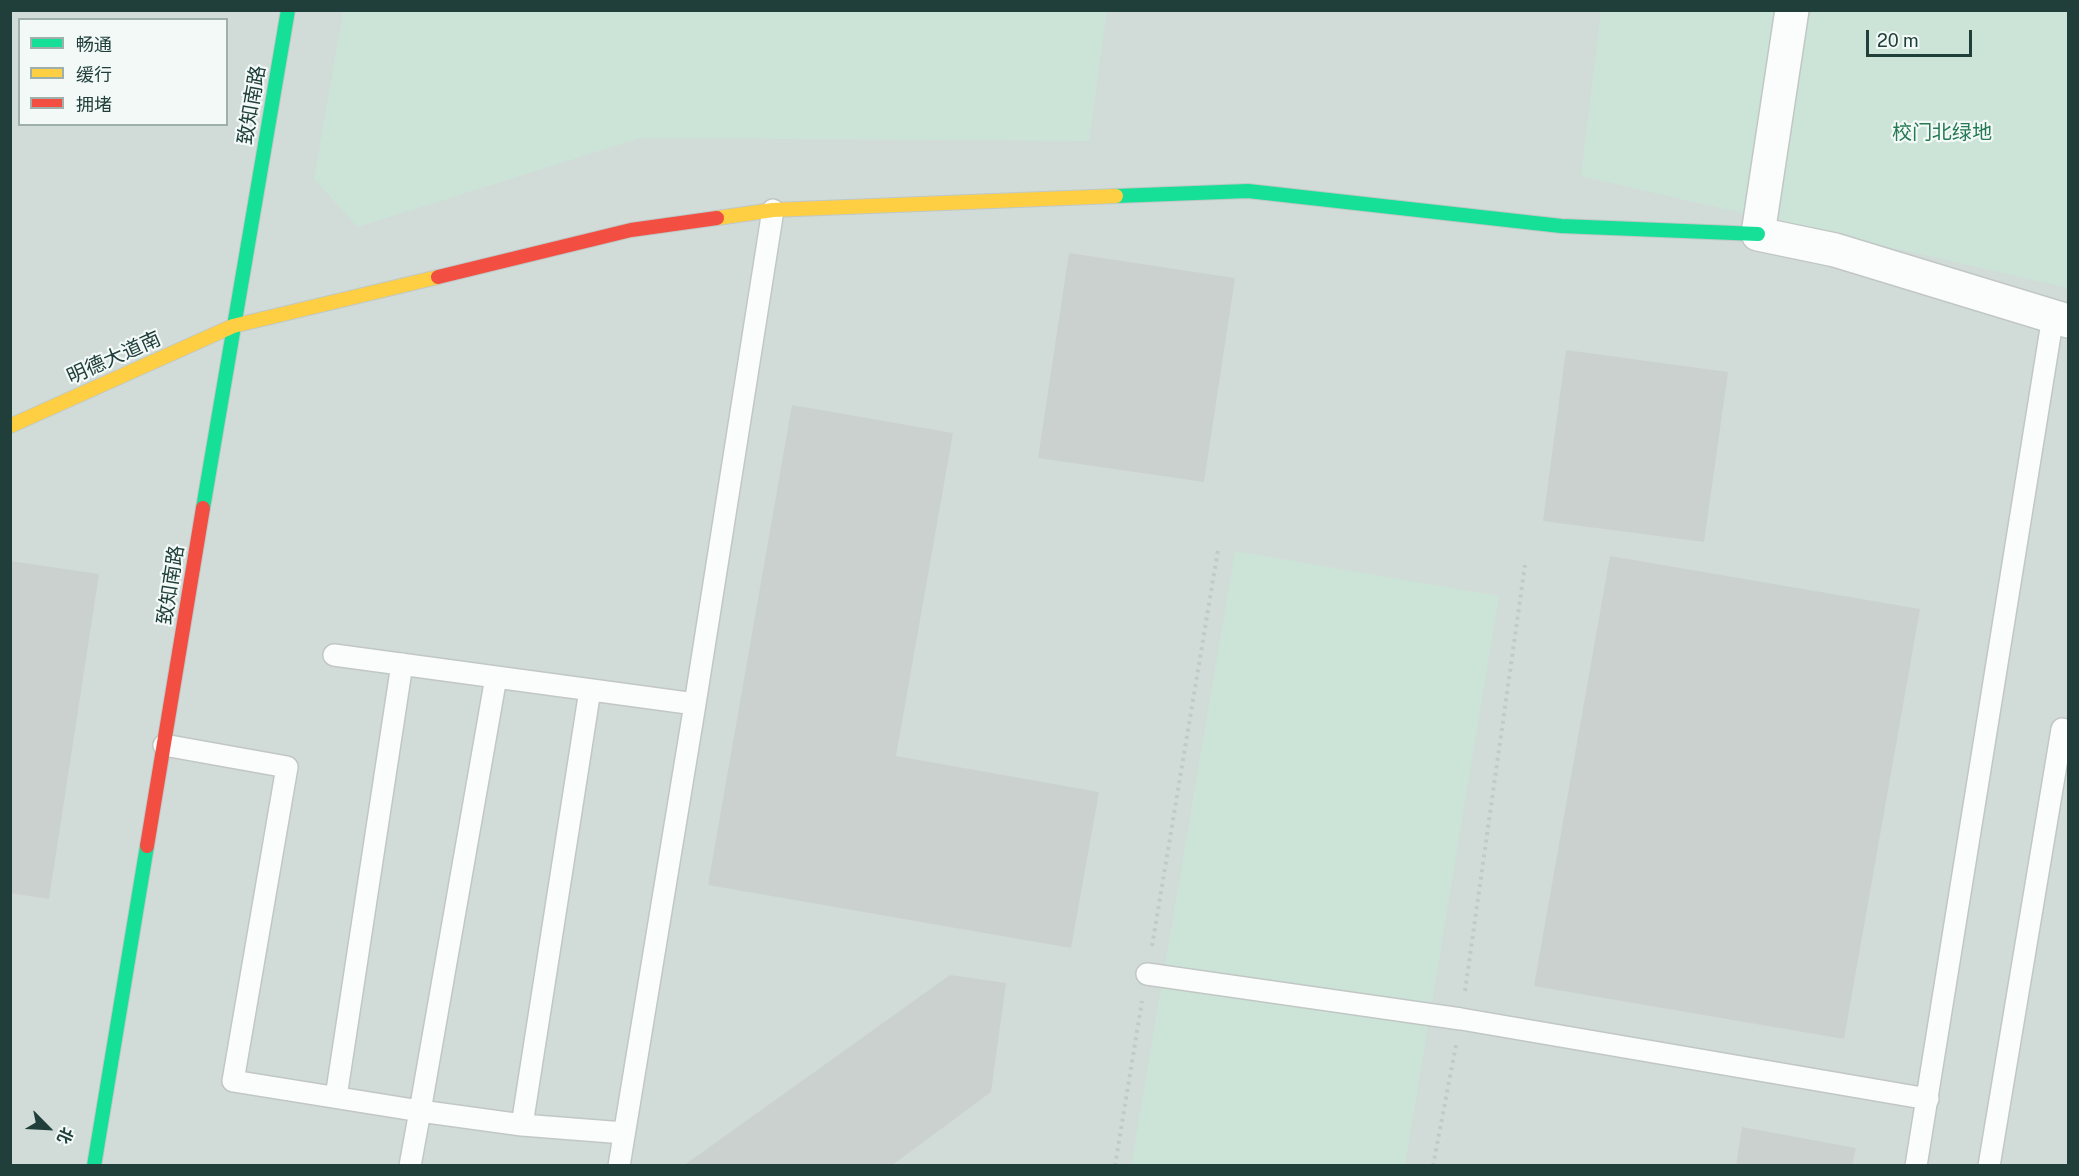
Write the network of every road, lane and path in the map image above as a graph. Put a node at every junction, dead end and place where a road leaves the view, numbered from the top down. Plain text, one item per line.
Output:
1 (288, 10) edge
2 (1792, 10) edge
3 (773, 210) junction
4 (1758, 234) junction
5 (2061, 319) edge
6 (233, 326) junction
7 (10, 426) edge
8 (1218, 550) dead end
9 (1525, 565) dead end
10 (334, 655) dead end
11 (402, 664) junction
12 (496, 677) junction
13 (590, 690) junction
14 (695, 704) junction
15 (2068, 730) edge
16 (164, 745) junction
17 (1147, 974) junction
18 (1461, 1019) junction
19 (336, 1097) junction
20 (1928, 1098) junction
21 (420, 1111) junction
22 (522, 1125) junction
23 (624, 1133) junction
24 (94, 1166) edge
25 (410, 1166) edge
26 (619, 1166) edge
27 (1115, 1166) edge
28 (1433, 1166) edge
29 (1916, 1166) edge
30 (1989, 1166) edge

1 - 6 street, 致知南路
2 - 4 street
3 - 4 street, 明德大道南
3 - 6 street, 明德大道南
3 - 14 lane
4 - 5 street
5 - 20 lane
6 - 7 street, 明德大道南
6 - 16 street, 致知南路
8 - 17 path
9 - 18 path
10 - 11 lane
11 - 12 lane
11 - 19 lane
12 - 13 lane
12 - 21 lane
13 - 14 lane
13 - 22 lane
14 - 23 lane
15 - 30 lane
16 - 19 lane
16 - 24 street, 致知南路
17 - 18 lane
17 - 27 path
18 - 20 lane
18 - 28 path
19 - 21 lane
20 - 29 lane
21 - 22 lane
21 - 25 lane
22 - 23 lane
23 - 26 lane

